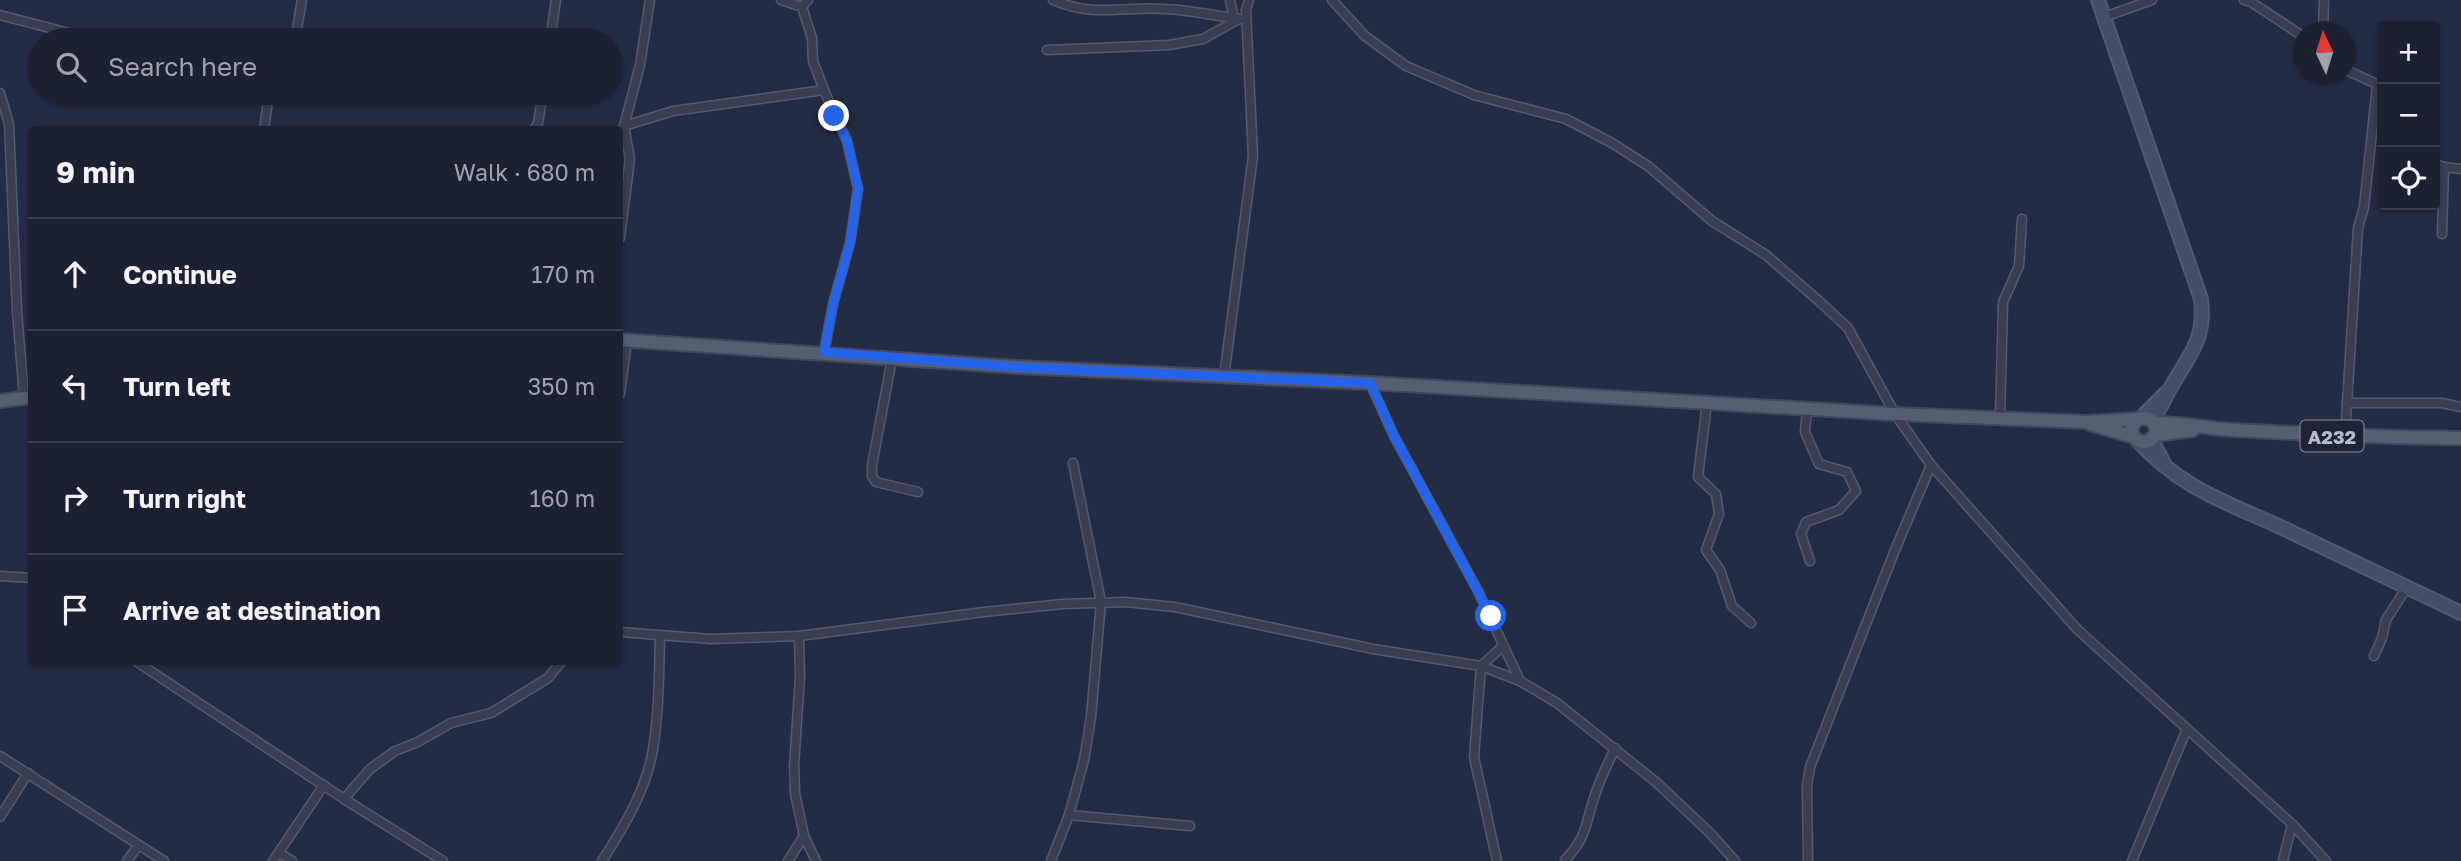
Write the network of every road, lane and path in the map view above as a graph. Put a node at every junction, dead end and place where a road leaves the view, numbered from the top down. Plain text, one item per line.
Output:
1 (302, 0) edge
2 (556, 0) edge
3 (650, 0) edge
4 (781, 0) edge
5 (808, 0) edge
6 (1053, 0) edge
7 (1230, 0) edge
8 (1249, 0) edge
9 (1332, 0) edge
10 (2098, 0) edge
11 (2152, 0) edge
12 (2244, 0) edge
13 (2324, 0) edge
14 (802, 7) junction
15 (0, 15) edge
16 (2104, 17) junction
17 (1240, 19) junction
18 (2323, 21) edge
19 (50, 28) edge
20 (297, 28) edge
21 (552, 28) edge
22 (2293, 30) edge
23 (1047, 50) dead end
24 (2356, 75) edge
25 (2377, 85) edge
26 (824, 90) junction
27 (0, 93) edge
28 (267, 105) edge
29 (541, 105) edge
30 (2377, 109) edge
31 (265, 126) edge
32 (536, 126) edge
33 (624, 126) junction
34 (2440, 166) edge
35 (2444, 167) junction
36 (2461, 169) edge
37 (623, 214) edge
38 (2022, 219) dead end
39 (2442, 234) dead end
40 (623, 341) edge
41 (824, 352) junction
42 (892, 359) junction
43 (1224, 377) junction
44 (1370, 383) junction
45 (28, 397) edge
46 (0, 401) edge
47 (1707, 403) junction
48 (2347, 403) junction
49 (2461, 407) edge
50 (1807, 409) junction
51 (1895, 414) junction
52 (2000, 418) junction
53 (2087, 422) junction
54 (2148, 426) junction
55 (2345, 436) junction
56 (2135, 438) junction
57 (2461, 438) edge
58 (1073, 463) dead end
59 (1931, 465) junction
60 (2167, 468) junction
61 (918, 492) dead end
62 (1810, 561) dead end
63 (0, 576) edge
64 (28, 579) edge
65 (2407, 587) junction
66 (1101, 602) junction
67 (2461, 614) edge
68 (1751, 624) dead end
69 (623, 632) edge
70 (799, 636) junction
71 (660, 637) junction
72 (1503, 646) junction
73 (2374, 656) dead end
74 (142, 665) edge
75 (559, 665) edge
76 (1481, 666) junction
77 (1520, 681) junction
78 (2186, 731) junction
79 (1615, 748) junction
80 (0, 757) edge
81 (28, 774) junction
82 (324, 785) junction
83 (344, 799) junction
84 (1069, 815) junction
85 (0, 817) edge
86 (2292, 824) junction
87 (1190, 825) dead end
88 (804, 836) junction
89 (138, 846) junction
90 (279, 853) junction
91 (1565, 860) edge
92 (127, 861) edge
93 (164, 861) edge
94 (273, 861) edge
95 (292, 861) edge
96 (443, 861) edge
97 (602, 861) edge
98 (788, 861) edge
99 (816, 861) edge
100 (1051, 861) edge
101 (1497, 861) edge
102 (1735, 861) edge
103 (1808, 861) edge
104 (2132, 861) edge
105 (2283, 861) edge
106 (2326, 861) edge

1 - 20 street
2 - 21 street
3 - 33 street
4 - 14 street
5 - 14 street
6 - 17 street
7 - 17 street
8 - 17 street
9 - 51 street
10 - 16 main road
11 - 16 street
12 - 22 street
13 - 18 street
14 - 26 street
15 - 19 street
16 - 54 main road
17 - 23 street
17 - 43 street
24 - 25 street
26 - 33 street
26 - 41 street
27 - 45 street
28 - 31 street
29 - 32 street
30 - 48 street
33 - 37 street
34 - 35 street
35 - 36 street
35 - 39 street
38 - 52 street
40 - 41 main road, A232
41 - 42 main road, A232
42 - 43 main road, A232
42 - 61 street
43 - 44 main road, A232
44 - 47 main road, A232
44 - 72 street
45 - 46 main road
47 - 50 main road, A232
47 - 68 street
48 - 49 street
48 - 55 street
50 - 51 main road, A232
50 - 62 street
51 - 52 main road, A232
51 - 59 street
52 - 53 main road, A232
53 - 54 main road, A232
53 - 56 main road, A232
54 - 55 main road, A232
54 - 56 main road
54 - 56 main road
54 - 60 main road
55 - 57 main road, A232
56 - 60 main road
58 - 66 street
59 - 78 street
59 - 103 street
60 - 65 main road
63 - 64 street
65 - 67 main road
65 - 73 street
66 - 70 street
66 - 76 street
66 - 84 street
69 - 71 street
70 - 71 street
70 - 88 street
71 - 97 street
72 - 76 street
72 - 77 street
74 - 82 street
75 - 83 street
76 - 77 street
76 - 101 street
77 - 79 street
78 - 86 street
78 - 104 street
79 - 91 street
79 - 102 street
80 - 81 street
81 - 85 street
81 - 89 street
82 - 83 street
82 - 90 street
83 - 96 street
84 - 87 street
84 - 100 street
86 - 105 street
86 - 106 street
88 - 98 street
88 - 99 street
89 - 92 street
89 - 93 street
90 - 94 street
90 - 95 street

